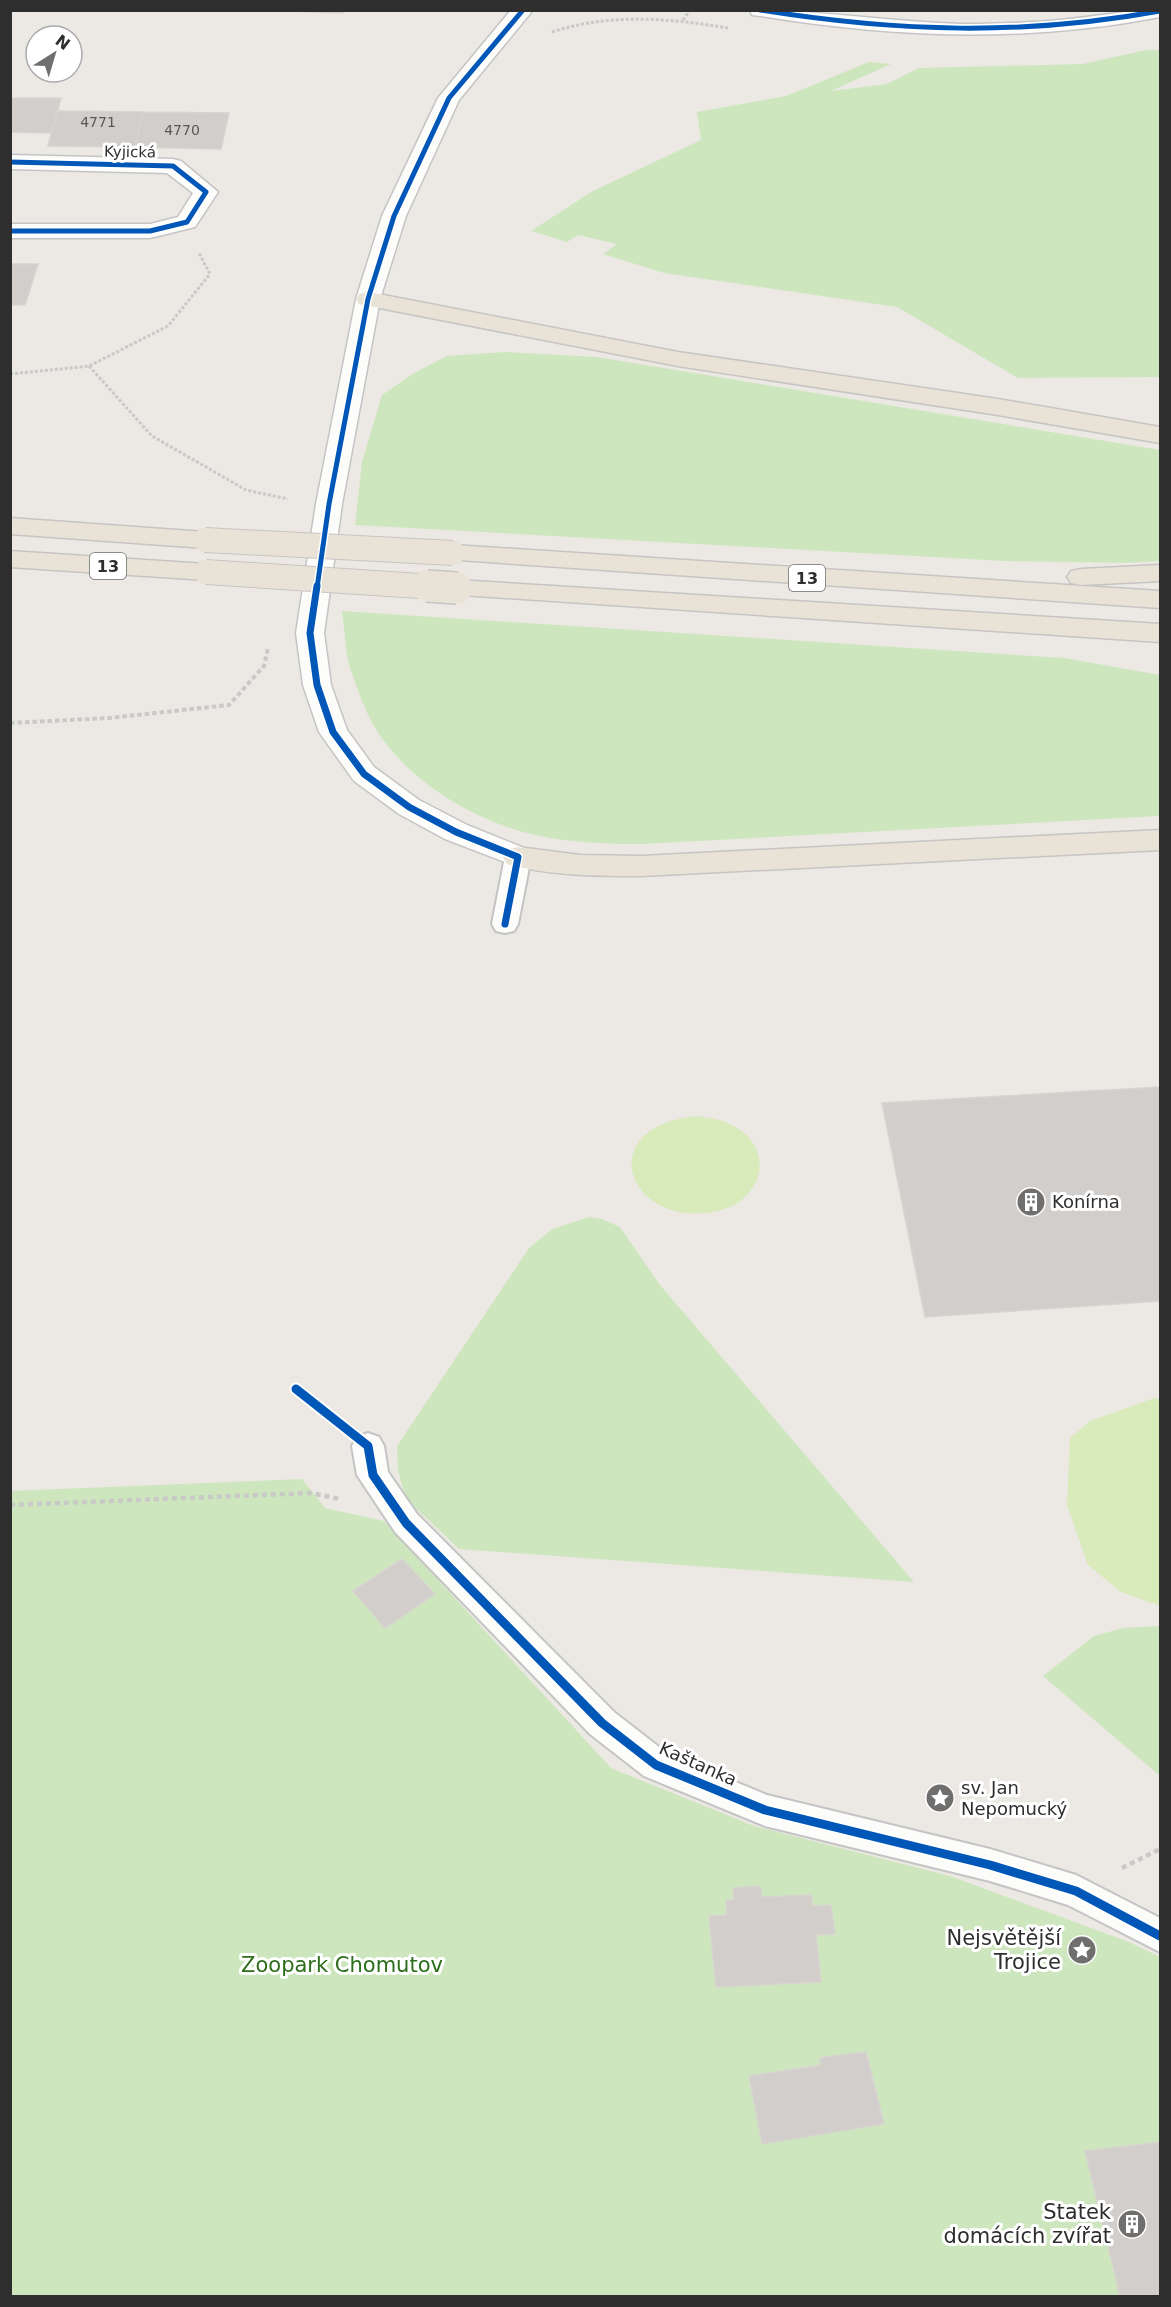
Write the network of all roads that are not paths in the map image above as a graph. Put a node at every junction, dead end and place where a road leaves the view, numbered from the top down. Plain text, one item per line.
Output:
1 (523, 10) edge
2 (760, 10) edge
3 (1161, 11) edge
4 (10, 162) edge
5 (10, 231) edge
6 (368, 299) junction
7 (1161, 435) edge
8 (10, 526) edge
9 (10, 559) edge
10 (1161, 573) edge
11 (906, 585) junction
12 (1161, 600) edge
13 (1012, 625) junction
14 (1161, 633) edge
15 (1161, 656) edge
16 (1161, 834) edge
17 (1161, 840) edge
18 (1117, 842) junction
19 (518, 857) junction
20 (505, 924) dead end
21 (369, 1446) dead end
22 (1161, 1936) edge

1 - 6 street
2 - 3 street
4 - 5 street, Kyjická
6 - 7 highway
6 - 19 street
8 - 11 highway, 13, bridge
9 - 13 highway, 13, bridge
10 - 11 highway
11 - 12 highway, 13
13 - 14 highway, 13
13 - 15 highway
16 - 18 highway
17 - 18 highway
18 - 19 highway
19 - 20 lane
21 - 22 lane, Kaštanka

